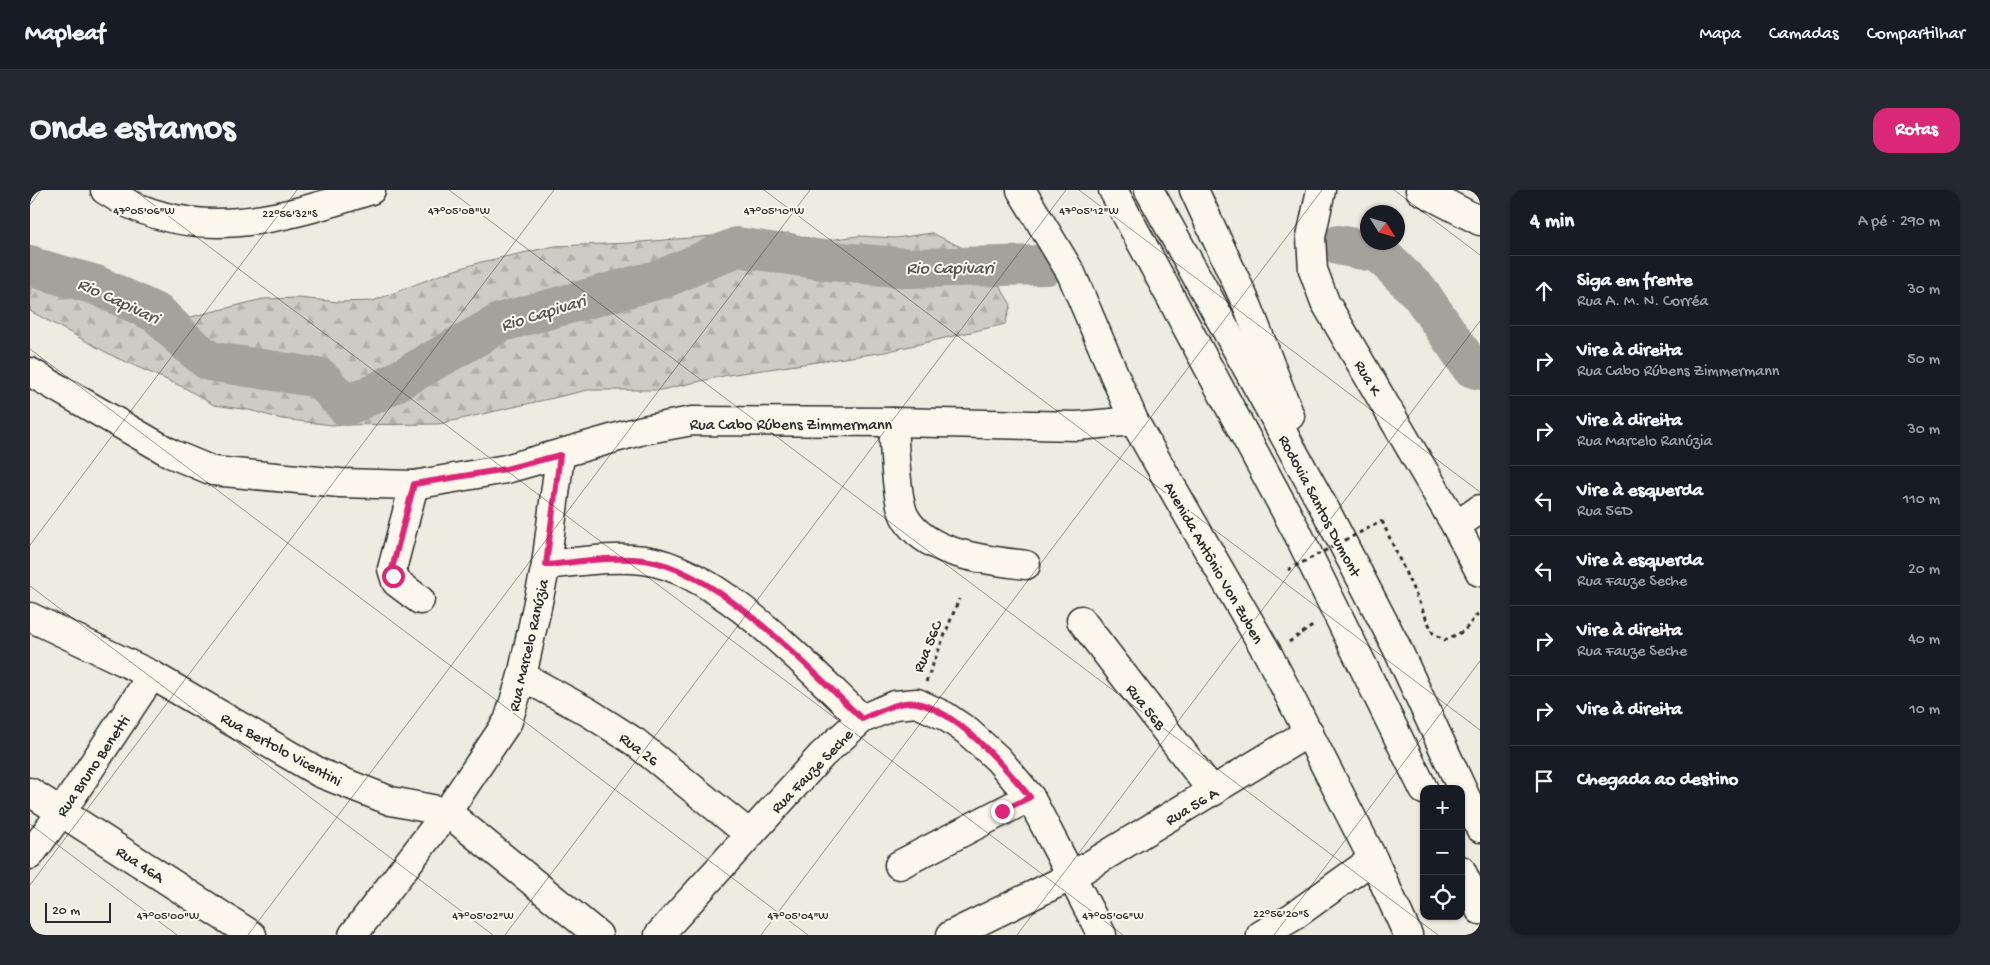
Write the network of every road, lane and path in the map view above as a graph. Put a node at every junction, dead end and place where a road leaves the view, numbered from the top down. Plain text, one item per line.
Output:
1 (105, 190) edge
2 (372, 190) edge
3 (1021, 190) edge
4 (1149, 190) edge
5 (1194, 190) edge
6 (1321, 190) edge
7 (1420, 190) edge
8 (1115, 196) edge
9 (1480, 221) edge
10 (30, 372) edge
11 (1134, 421) junction
12 (893, 422) junction
13 (560, 455) junction
14 (414, 484) junction
15 (1480, 509) edge
16 (1327, 514) junction
17 (1456, 526) junction
18 (546, 565) junction
19 (1026, 565) dead end
20 (1480, 572) edge
21 (1292, 578) dead end
22 (959, 599) dead end
23 (420, 600) dead end
24 (1480, 611) edge
25 (30, 617) edge
26 (1311, 618) dead end
27 (1081, 620) dead end
28 (1269, 656) junction
29 (152, 675) junction
30 (522, 676) junction
31 (917, 703) junction
32 (862, 719) junction
33 (1309, 732) junction
34 (1422, 785) edge
35 (30, 792) edge
36 (1213, 792) junction
37 (1030, 797) junction
38 (62, 811) junction
39 (447, 812) junction
40 (1480, 828) edge
41 (749, 834) junction
42 (30, 855) edge
43 (1373, 859) junction
44 (899, 865) dead end
45 (1463, 875) edge
46 (1072, 876) junction
47 (1480, 910) edge
48 (1295, 926) edge
49 (252, 935) edge
50 (352, 935) edge
51 (598, 935) edge
52 (659, 935) edge
53 (951, 935) edge
54 (1102, 935) edge
55 (1261, 935) edge
56 (1408, 935) edge

1 - 2 main road
3 - 11 main road, Avenida Antônio Von Zuben
4 - 16 main road, Rodovia Santos Dumont
5 - 16 main road
6 - 17 main road, Rua K
7 - 9 main road
8 - 34 main road
10 - 14 main road, Rua Cabo Rúbens Zimmermann
11 - 12 main road, Rua Cabo Rúbens Zimmermann
11 - 28 main road, Avenida Antônio Von Zuben
12 - 13 main road, Rua Cabo Rúbens Zimmermann
12 - 19 main road
13 - 14 main road, Rua Cabo Rúbens Zimmermann
13 - 18 main road, Rua Marcelo Ranúzia
14 - 23 main road
15 - 17 main road
16 - 40 main road, Rodovia Santos Dumont
17 - 20 main road, Rua K
18 - 30 main road, Rua Marcelo Ranúzia
18 - 32 main road
21 - 24 path, bridge
22 - 31 path, Rua 56C
25 - 29 main road, Rua Bertolo Vicentini
26 - 28 path
27 - 36 main road, Rua 56B
28 - 33 main road, Avenida Antônio Von Zuben
29 - 38 main road, Rua Bruno Benetti
29 - 39 main road, Rua Bertolo Vicentini
30 - 39 main road, Rua Marcelo Ranúzia
30 - 41 main road, Rua 26
31 - 32 main road, Rua Fauze Seche
31 - 37 main road
32 - 41 main road, Rua Fauze Seche
33 - 36 main road, Rua 56 A
33 - 43 main road, Avenida Antônio Von Zuben
35 - 38 main road, Rua 46A
36 - 46 main road, Rua 56 A
37 - 44 main road
37 - 46 main road
38 - 42 main road, Rua Bruno Benetti
38 - 49 main road, Rua 46A
39 - 50 main road, Rua Marcelo Ranúzia
39 - 51 main road, Rua Bertolo Vicentini
41 - 52 main road, Rua Fauze Seche
43 - 48 main road
43 - 56 main road, Avenida Antônio Von Zuben
45 - 47 main road
46 - 53 main road, Rua 56 A
46 - 54 main road
48 - 55 main road

